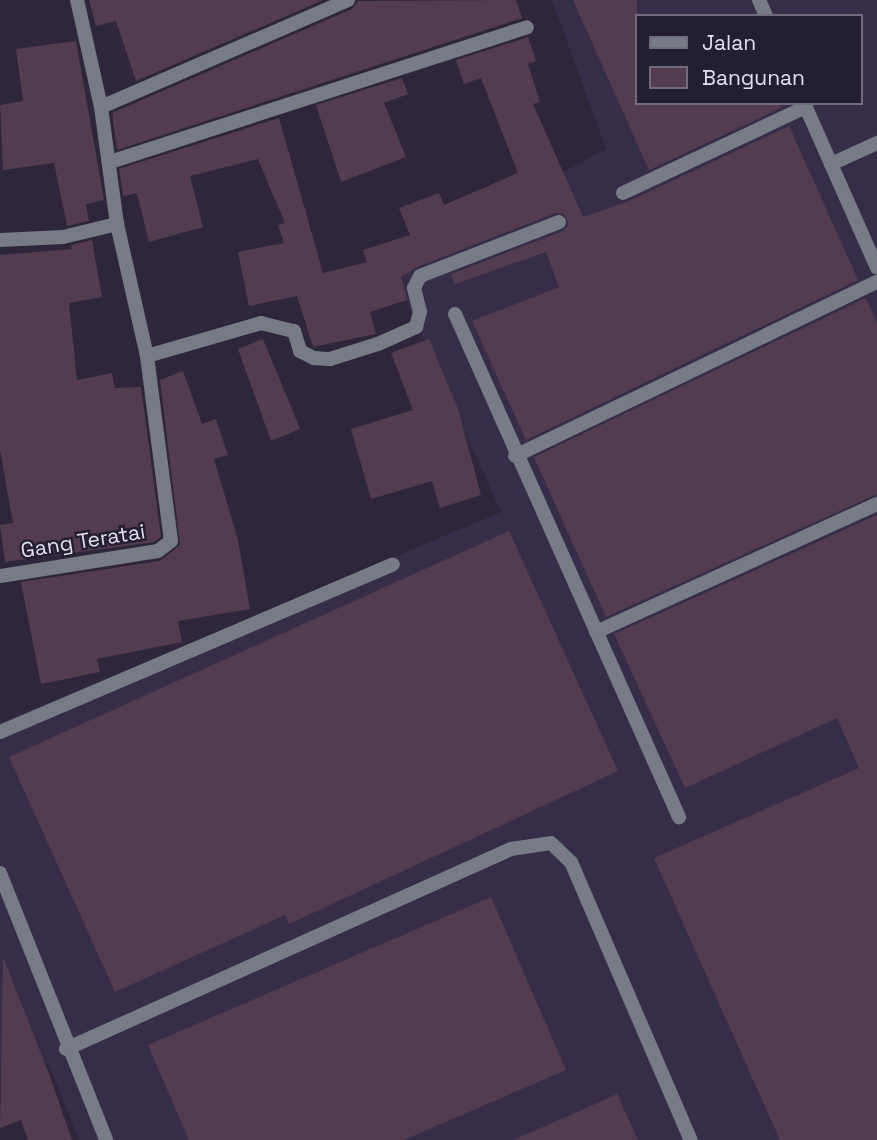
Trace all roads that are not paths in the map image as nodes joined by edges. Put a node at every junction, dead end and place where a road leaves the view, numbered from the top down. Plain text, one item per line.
1 (77, 0) edge
2 (348, 0) edge
3 (527, 27) dead end
4 (805, 105) edge
5 (101, 107) junction
6 (877, 143) edge
7 (110, 162) junction
8 (831, 163) junction
9 (623, 193) dead end
10 (559, 222) dead end
11 (117, 224) junction
12 (0, 240) edge
13 (877, 268) edge
14 (877, 282) edge
15 (455, 314) dead end
16 (147, 356) junction
17 (514, 456) junction
18 (877, 504) edge
19 (393, 564) dead end
20 (0, 575) edge
21 (596, 632) junction
22 (0, 732) edge
23 (678, 817) dead end
24 (0, 873) edge
25 (66, 1049) junction
26 (106, 1140) edge
27 (691, 1140) edge

1 - 5 street
2 - 5 street
3 - 7 street
4 - 8 street
4 - 9 street
5 - 7 street
6 - 8 street
7 - 11 street
8 - 13 street
10 - 16 street
11 - 12 street
11 - 16 street
14 - 17 street
15 - 17 street
16 - 20 street, Gang Teratai
17 - 21 street
18 - 21 street
19 - 22 street
21 - 23 street
24 - 25 street
25 - 26 street
25 - 27 street

